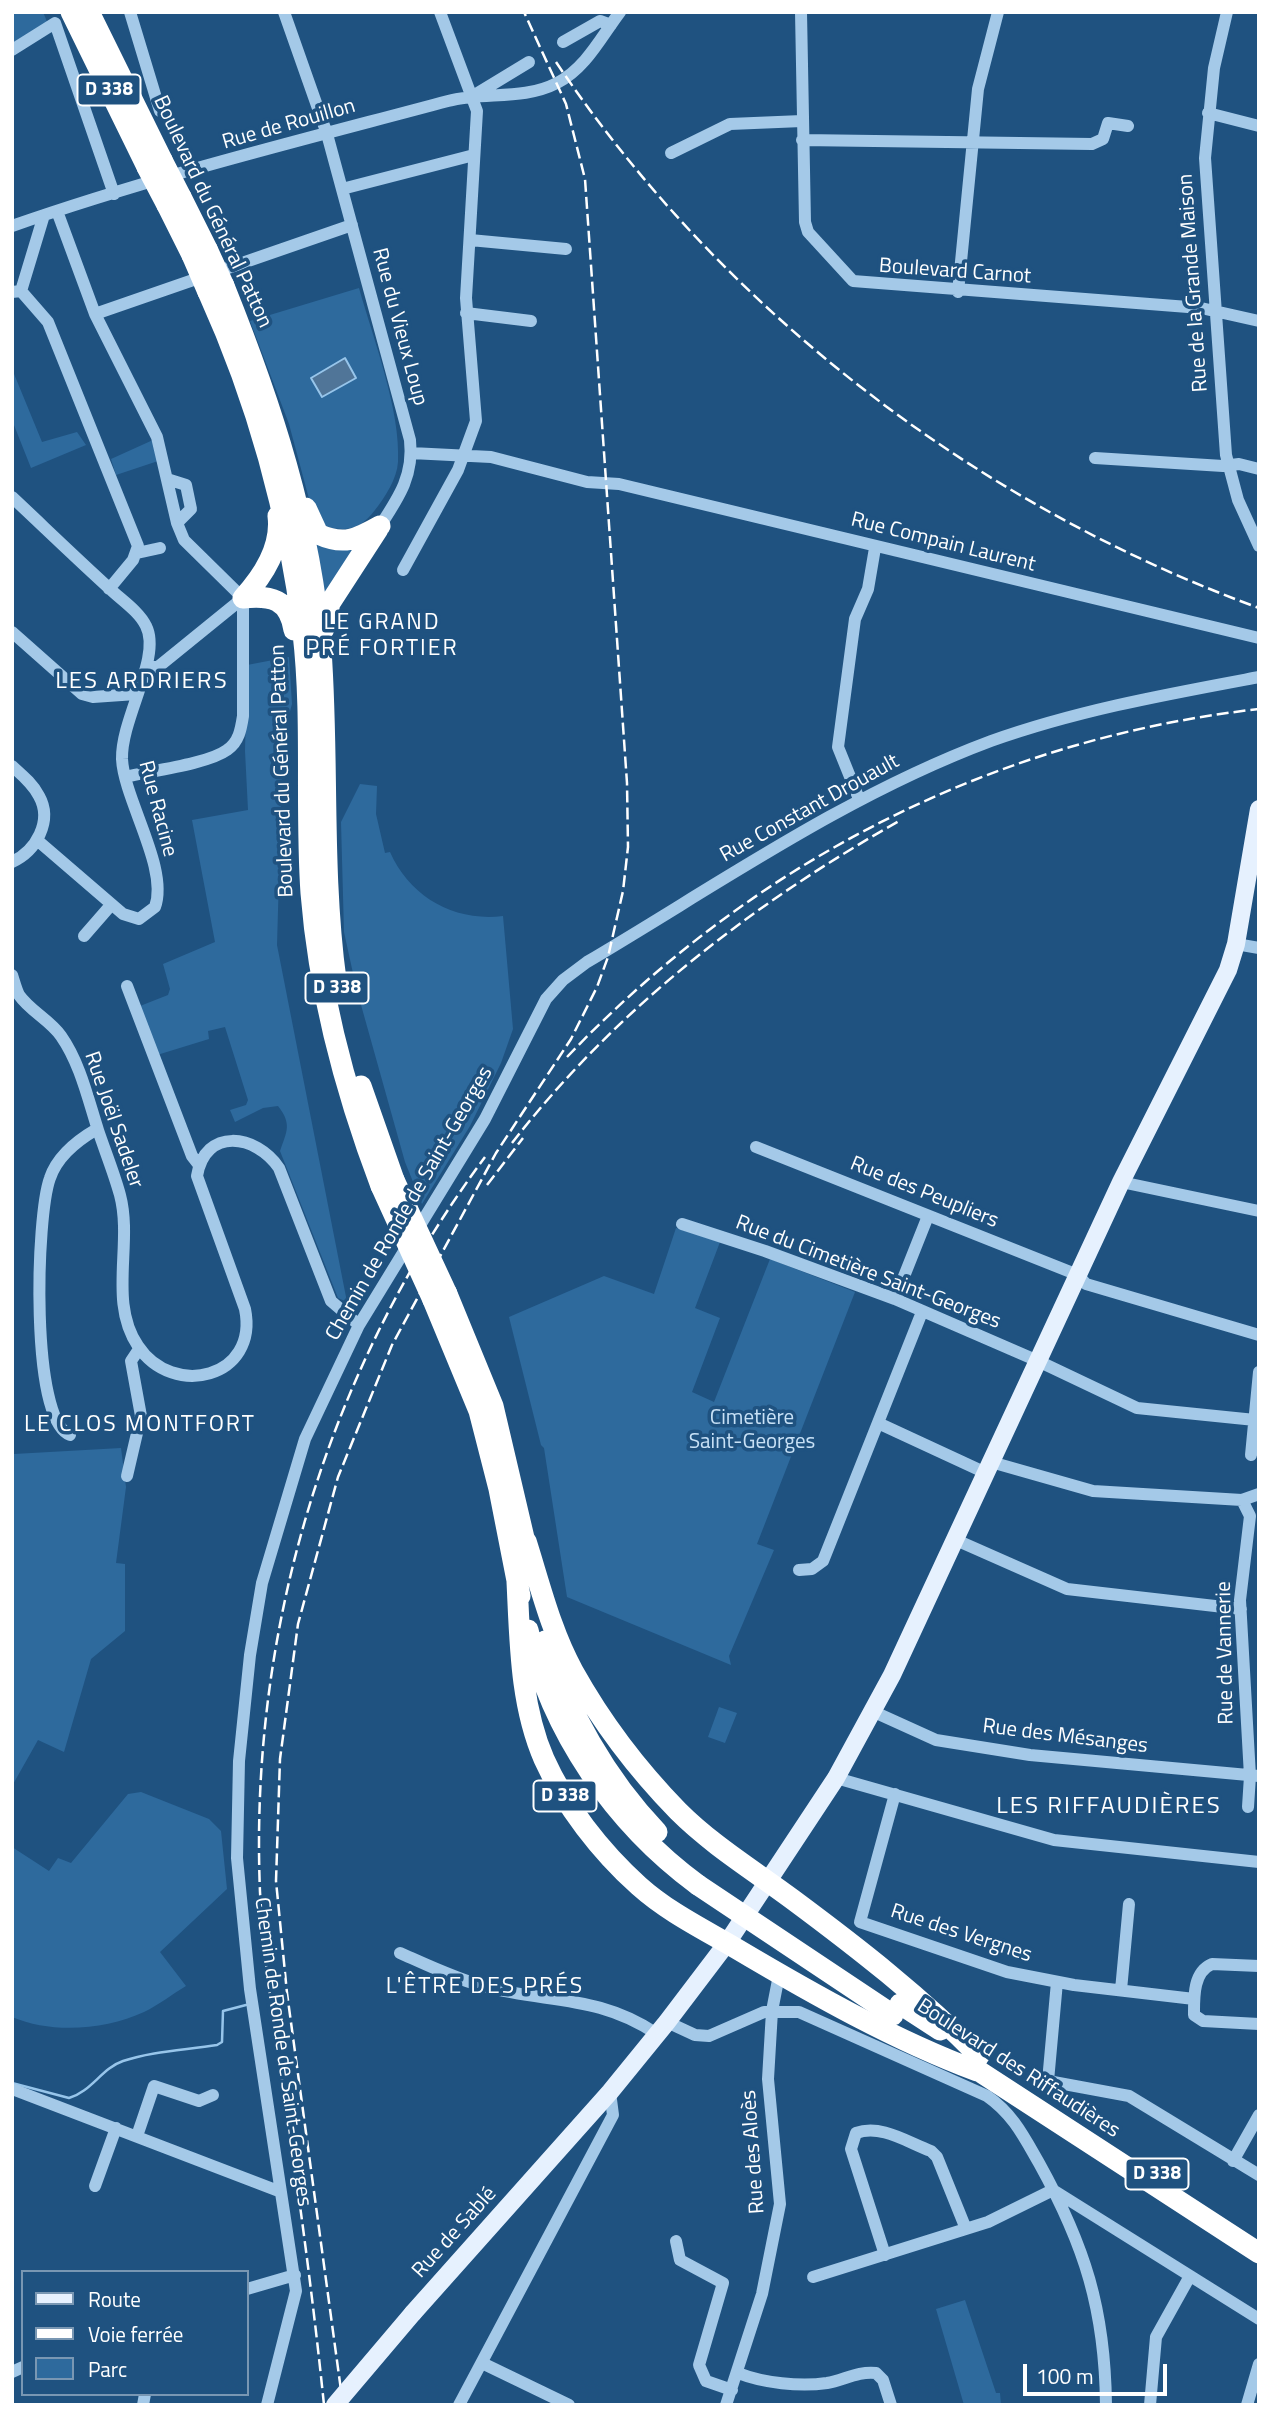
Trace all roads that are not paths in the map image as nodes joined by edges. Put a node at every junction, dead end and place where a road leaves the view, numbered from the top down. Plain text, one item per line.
1 (89, 12) edge
2 (130, 12) edge
3 (284, 12) edge
4 (440, 12) edge
5 (620, 12) edge
6 (801, 12) edge
7 (998, 12) edge
8 (1227, 12) edge
9 (59, 16) edge
10 (611, 25) junction
11 (563, 42) dead end
12 (12, 50) edge
13 (529, 62) dead end
14 (472, 96) junction
15 (160, 111) dead end
16 (1208, 113) junction
17 (802, 121) junction
18 (1128, 126) dead end
19 (1259, 126) edge
20 (327, 134) junction
21 (802, 140) junction
22 (973, 144) junction
23 (671, 153) dead end
24 (474, 155) junction
25 (155, 163) junction
26 (342, 189) junction
27 (114, 194) junction
28 (57, 211) junction
29 (44, 215) junction
30 (352, 225) junction
31 (12, 226) edge
32 (470, 240) junction
33 (566, 249) dead end
34 (17, 292) edge
35 (958, 292) junction
36 (1216, 310) junction
37 (466, 313) junction
38 (95, 314) junction
39 (531, 321) dead end
40 (1259, 321) edge
41 (411, 453) junction
42 (465, 455) junction
43 (1095, 458) dead end
44 (1229, 465) junction
45 (279, 466) junction
46 (1259, 469) edge
47 (12, 497) edge
48 (380, 526) junction
49 (1259, 546) edge
50 (160, 548) dead end
51 (876, 548) junction
52 (137, 553) junction
53 (403, 570) dead end
54 (109, 589) junction
55 (243, 598) junction
56 (12, 632) edge
57 (1259, 638) edge
58 (321, 649) junction
59 (146, 667) junction
60 (1259, 677) edge
61 (136, 694) junction
62 (309, 698) junction
63 (12, 766) edge
64 (125, 778) junction
65 (859, 799) junction
66 (1259, 809) edge
67 (1257, 828) edge
68 (37, 840) junction
69 (12, 862) edge
70 (111, 905) junction
71 (83, 936) dead end
72 (1236, 944) junction
73 (1259, 948) edge
74 (12, 975) edge
75 (563, 979) joint
76 (127, 986) dead end
77 (97, 1129) junction
78 (756, 1147) dead end
79 (199, 1165) junction
80 (1121, 1182) junction
81 (387, 1183) junction
82 (1259, 1211) edge
83 (928, 1216) junction
84 (682, 1224) dead end
85 (1077, 1275) junction
86 (440, 1297) junction
87 (895, 1299) junction
88 (922, 1312) junction
89 (359, 1325) junction
90 (1259, 1335) edge
91 (139, 1349) junction
92 (1038, 1361) junction
93 (1259, 1372) edge
94 (1255, 1420) junction
95 (877, 1423) junction
96 (70, 1436) dead end
97 (1251, 1455) dead end
98 (988, 1468) junction
99 (127, 1476) dead end
100 (1259, 1494) edge
101 (1242, 1500) junction
102 (956, 1540) junction
103 (526, 1541) junction
104 (799, 1570) dead end
105 (517, 1582) junction
106 (1241, 1609) junction
107 (872, 1711) junction
108 (1254, 1776) edge
109 (836, 1778) junction
110 (895, 1794) junction
111 (1248, 1807) dead end
112 (1259, 1862) edge
113 (703, 1880) junction
114 (768, 1881) junction
115 (1129, 1904) dead end
116 (727, 1943) junction
117 (400, 1953) dead end
118 (1259, 1966) edge
119 (779, 1975) junction
120 (1057, 1982) junction
121 (1121, 1990) junction
122 (1194, 1999) junction
123 (772, 2011) junction
124 (1259, 2024) edge
125 (662, 2028) junction
126 (978, 2063) junction
127 (12, 2090) edge
128 (610, 2092) junction
129 (213, 2095) dead end
130 (1259, 2115) edge
131 (116, 2128) junction
132 (137, 2136) junction
133 (1233, 2161) junction
134 (1259, 2175) edge
135 (95, 2186) dead end
136 (1054, 2190) junction
137 (281, 2192) junction
138 (966, 2229) junction
139 (1259, 2238) edge
140 (676, 2241) dead end
141 (1259, 2253) edge
142 (885, 2255) junction
143 (295, 2275) junction
144 (1191, 2276) junction
145 (813, 2277) dead end
146 (248, 2289) edge
147 (1259, 2319) edge
148 (482, 2362) junction
149 (1259, 2364) edge
150 (738, 2373) junction
151 (732, 2390) junction
152 (267, 2405) edge
153 (335, 2405) edge
154 (460, 2405) edge
155 (569, 2405) edge
156 (726, 2405) edge
157 (891, 2405) edge
158 (1106, 2405) edge
159 (1150, 2405) edge
160 (1247, 2405) edge

1 - 25 highway, Boulevard du Général Patton / D 338
2 - 15 street
3 - 20 street, Rue du Vieux Loup
4 - 14 street
5 - 10 street
6 - 17 street, Boulevard Carnot
7 - 22 street
8 - 16 street, Rue de la Grande Maison
9 - 12 street
9 - 25 highway, Boulevard du Général Patton / D 338
9 - 27 street
10 - 11 street
10 - 14 street
13 - 14 street, Rue de Rouillon
14 - 20 street, Rue de Rouillon
14 - 24 street
16 - 19 street
16 - 36 street, Rue de la Grande Maison
17 - 21 street, Boulevard Carnot
17 - 23 street
18 - 22 street
20 - 26 street, Rue du Vieux Loup
20 - 27 street, Rue de Rouillon
21 - 22 street
21 - 35 street, Boulevard Carnot
22 - 35 street
24 - 26 street
24 - 32 street
25 - 45 highway, Boulevard du Général Patton / D 338, bridge
26 - 30 street, Rue du Vieux Loup
27 - 28 street, Rue de Rouillon
28 - 29 street, Rue de Rouillon
28 - 38 street
29 - 31 street, Rue de Rouillon
29 - 34 street
30 - 38 street
30 - 41 street, Rue du Vieux Loup
32 - 33 street
32 - 37 street
34 - 52 street
35 - 36 street, Boulevard Carnot
36 - 40 street, Boulevard Carnot
36 - 44 street, Rue de la Grande Maison
37 - 39 street
37 - 42 street
38 - 55 street
41 - 42 street, Rue Compain Laurent
41 - 48 street, Rue du Vieux Loup
42 - 51 street, Rue Compain Laurent
42 - 53 street
43 - 44 street
44 - 46 street
44 - 49 street, Rue de la Grande Maison
45 - 48 highway, D 338
45 - 55 highway
45 - 58 highway, Boulevard du Général Patton / D 338
45 - 62 highway, Boulevard du Général Patton / D 338
47 - 54 street, Rue Racine
48 - 58 highway, D 338
50 - 52 street
51 - 57 street, Rue Compain Laurent
51 - 65 street
52 - 54 street
54 - 59 street, Rue Racine
55 - 59 street
55 - 62 highway
55 - 64 street
56 - 61 street
58 - 81 highway, Boulevard du Général Patton / D 338
59 - 61 street, Rue Racine
60 - 65 street, Rue Constant Drouault
61 - 64 street, Rue Racine
62 - 81 highway, Boulevard du Général Patton / D 338
63 - 68 street
64 - 70 street, Rue Racine
65 - 75 street, Rue Constant Drouault
66 - 67 main road, Rue de Sablé
67 - 72 main road, Rue de Sablé
68 - 69 street
68 - 70 street, Rue Racine
70 - 71 street
72 - 73 street
72 - 80 main road, Rue de Sablé
74 - 77 street, Rue Joël Sadeler
75 - 89 street, Chemin de Ronde de Saint-Georges
76 - 79 street
77 - 91 street, Rue Joël Sadeler
77 - 96 street
78 - 83 street, Rue des Peupliers
79 - 89 street
79 - 91 street
80 - 82 street
80 - 85 main road, Rue de Sablé
81 - 86 highway, D 338, bridge
83 - 85 street, Rue des Peupliers
83 - 87 street
84 - 87 street, Rue du Cimetière Saint-Georges
85 - 90 street, Rue des Peupliers
85 - 92 main road, Rue de Sablé
86 - 103 highway, D 338
86 - 105 highway, D 338
87 - 88 street, Rue du Cimetière Saint-Georges
88 - 92 street, Rue du Cimetière Saint-Georges
88 - 95 street
89 - 137 street, Chemin de Ronde de Saint-Georges
91 - 99 street
92 - 94 street, Rue du Cimetière Saint-Georges
92 - 98 main road, Rue de Sablé
93 - 94 street
94 - 97 street
95 - 98 street
95 - 104 street
98 - 101 street
98 - 102 main road, Rue de Sablé
100 - 101 street
101 - 106 street, Rue de Vannerie
102 - 106 street
102 - 107 main road, Rue de Sablé
103 - 113 highway, D 338
103 - 114 highway, D 338
105 - 113 highway, D 338
105 - 116 highway, D 338
106 - 108 street, Rue de Vannerie
107 - 108 street, Rue des Mésanges
107 - 109 main road, Rue de Sablé
108 - 111 street, Rue de Vannerie
109 - 110 street
109 - 114 main road, Rue de Sablé
110 - 112 street
110 - 120 street, Rue des Vergnes
113 - 126 highway, Boulevard des Riffaudières / D 338
114 - 116 main road, Rue de Sablé
114 - 126 highway
115 - 121 street
116 - 119 highway
116 - 125 main road, Rue de Sablé
117 - 125 street
118 - 122 street
119 - 123 street, Rue des Aloès
119 - 126 highway, D 338
120 - 121 street, Rue des Vergnes
120 - 133 street
121 - 122 street, Rue des Vergnes
122 - 124 street
123 - 125 street
123 - 136 street
123 - 150 street, Rue des Aloès
125 - 128 main road, Rue de Sablé
126 - 139 highway, Boulevard des Riffaudières / D 338
126 - 141 highway, Boulevard des Riffaudières / D 338
127 - 131 street
128 - 148 street
128 - 153 main road, Rue de Sablé, bridge
129 - 132 street
130 - 133 street
131 - 132 street
131 - 135 street
132 - 137 street
133 - 134 street
136 - 138 street
136 - 144 street
136 - 158 street
137 - 143 street, Chemin de Ronde de Saint-Georges
138 - 142 street
138 - 142 street
140 - 151 street
142 - 145 street
143 - 146 street
143 - 152 street, Chemin de Ronde de Saint-Georges
144 - 147 street
144 - 159 street
148 - 154 street
148 - 155 street
149 - 160 street
150 - 151 street, Rue des Aloès
150 - 157 street
151 - 156 street, Rue des Aloès

